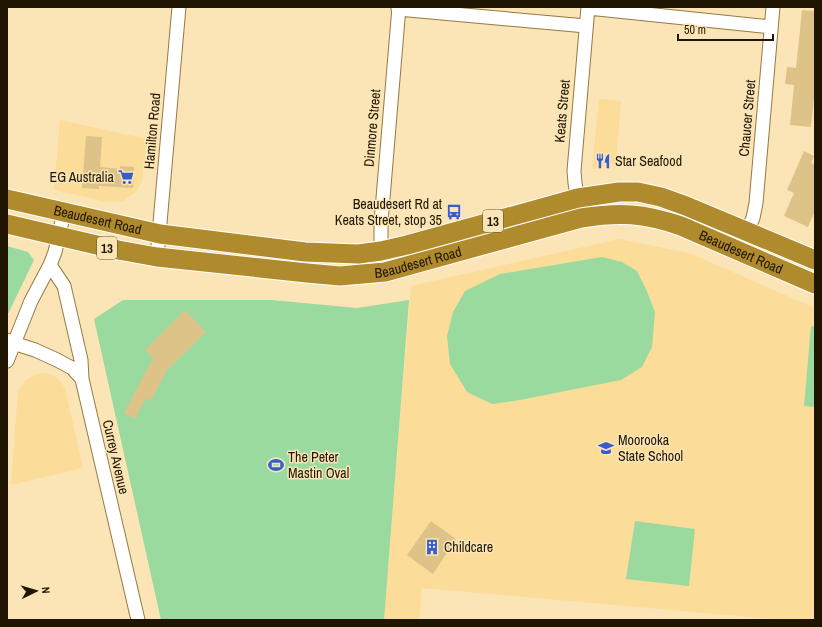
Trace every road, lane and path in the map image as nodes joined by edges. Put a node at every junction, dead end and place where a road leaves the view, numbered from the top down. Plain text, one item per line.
1 (179, 7) edge
2 (588, 7) edge
3 (773, 7) edge
4 (398, 8) edge
5 (586, 26) junction
6 (772, 27) junction
7 (578, 198) junction
8 (7, 199) edge
9 (64, 212) junction
10 (581, 218) junction
11 (7, 224) edge
12 (747, 231) junction
13 (160, 234) junction
14 (58, 236) junction
15 (380, 251) junction
16 (157, 257) junction
17 (815, 260) edge
18 (50, 265) junction
19 (815, 284) edge
20 (10, 342) edge
21 (7, 361) edge
22 (82, 379) junction
23 (138, 620) edge

1 - 13 street, Hamilton Road
2 - 5 street, Keats Street
2 - 6 street
3 - 6 street, Chaucer Street
4 - 5 street
4 - 15 street, Dinmore Street
5 - 7 street, Keats Street
6 - 12 street, Chaucer Street
7 - 10 street, Keats Street
7 - 12 highway, Beaudesert Road / 13
7 - 15 highway, Beaudesert Road / 13
8 - 9 highway, Beaudesert Road / 13
9 - 13 highway, Beaudesert Road / 13
9 - 14 street
10 - 16 highway, Beaudesert Road / 13
10 - 19 highway, Beaudesert Road / 13
11 - 14 highway, Beaudesert Road / 13
12 - 17 highway, Beaudesert Road / 13
13 - 15 highway, Beaudesert Road / 13
13 - 16 street, Hamilton Road
14 - 16 highway, Beaudesert Road / 13
14 - 18 street
18 - 20 street
18 - 22 street, Currey Avenue
20 - 21 street
20 - 22 street
22 - 23 street, Currey Avenue

